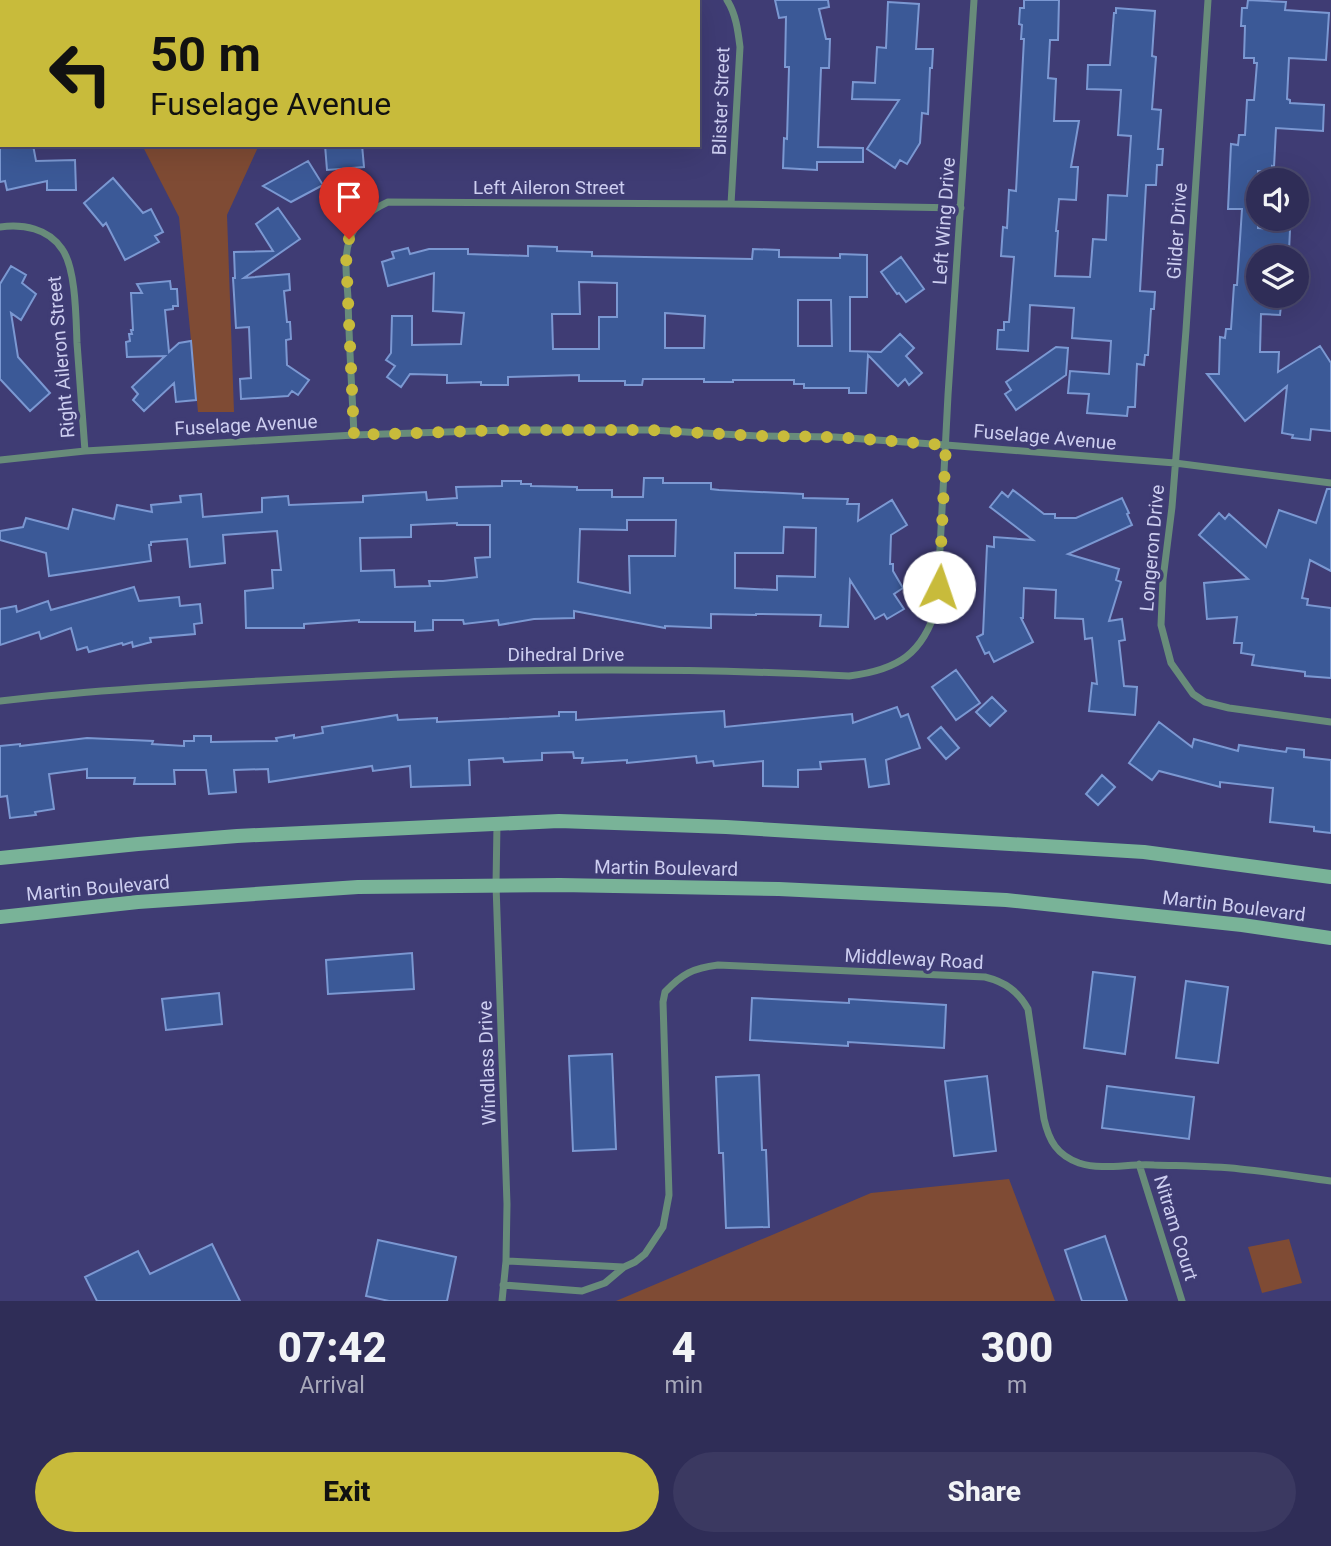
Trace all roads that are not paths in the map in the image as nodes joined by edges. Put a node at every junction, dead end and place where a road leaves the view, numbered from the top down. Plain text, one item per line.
1 (727, 0) edge
2 (974, 0) edge
3 (1208, 0) edge
4 (731, 204) junction
5 (961, 208) junction
6 (0, 227) edge
7 (354, 435) junction
8 (946, 445) junction
9 (85, 451) junction
10 (0, 460) edge
11 (1175, 463) junction
12 (1331, 483) edge
13 (0, 701) edge
14 (1331, 722) edge
15 (497, 824) junction
16 (0, 858) edge
17 (1331, 877) edge
18 (496, 886) junction
19 (0, 917) edge
20 (1331, 937) edge
21 (1139, 1164) junction
22 (1331, 1181) edge
23 (506, 1261) junction
24 (624, 1267) junction
25 (503, 1285) junction
26 (502, 1301) edge
27 (1182, 1301) edge

1 - 4 street, Blister Street
2 - 5 street, Left Wing Drive
3 - 11 street, Glider Drive
4 - 5 street, Left Aileron Street
4 - 7 street, Left Aileron Street
5 - 8 street, Left Wing Drive
6 - 9 street, Right Aileron Street
7 - 8 street, Fuselage Avenue
7 - 9 street, Fuselage Avenue
8 - 11 street, Fuselage Avenue
8 - 13 street, Dihedral Drive
9 - 10 street, Fuselage Avenue
11 - 12 street, Fuselage Avenue
11 - 14 street, Longeron Drive
15 - 16 main road, Martin Boulevard
15 - 17 main road, Martin Boulevard
15 - 18 street, Windlass Drive
18 - 19 main road, Martin Boulevard
18 - 20 main road, Martin Boulevard
18 - 23 street, Windlass Drive
21 - 22 street, Middleway Road
21 - 24 street, Middleway Road
21 - 27 street, Nitram Court
23 - 24 street
23 - 25 street, Windlass Drive
24 - 25 street, Middleway Road
25 - 26 street, Windlass Drive

